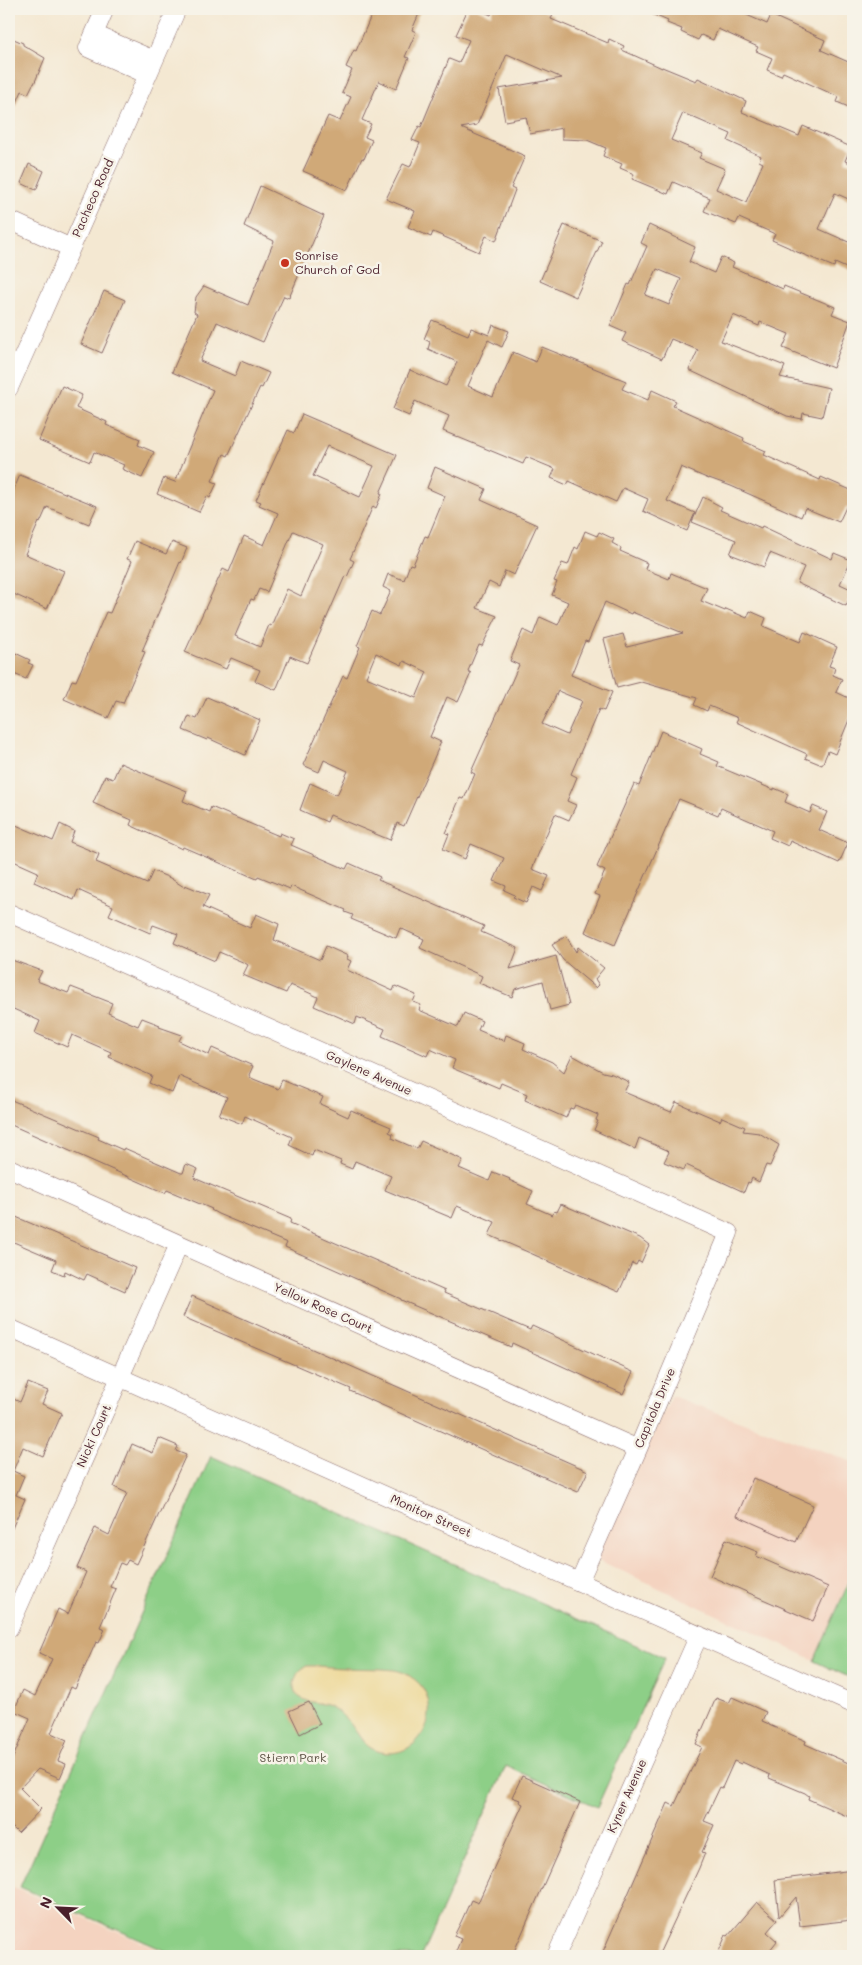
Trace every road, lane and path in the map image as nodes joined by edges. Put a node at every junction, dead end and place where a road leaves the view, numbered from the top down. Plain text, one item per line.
1 (105, 9) edge
2 (177, 9) edge
3 (151, 67) junction
4 (9, 220) edge
5 (71, 248) junction
6 (9, 388) edge
7 (9, 912) edge
8 (9, 1168) edge
9 (728, 1233) joint
10 (179, 1244) junction
11 (9, 1328) edge
12 (120, 1377) junction
13 (638, 1449) junction
14 (578, 1582) junction
15 (9, 1628) edge
16 (698, 1635) junction
17 (853, 1704) edge
18 (556, 1956) edge

1 - 3 street
2 - 3 street, Pacheco Road
3 - 5 street, Pacheco Road
4 - 5 street
5 - 6 street, Pacheco Road
7 - 9 street, Gaylene Avenue
8 - 10 street, Yellow Rose Court
9 - 13 street, Capitola Drive
10 - 12 street, Nicki Court
10 - 13 street, Yellow Rose Court
11 - 12 street, Monitor Street
12 - 14 street, Monitor Street
12 - 15 street, Nicki Court
13 - 14 street, Capitola Drive
14 - 16 street, Monitor Street
16 - 17 street, Monitor Street
16 - 18 street, Kyner Avenue

